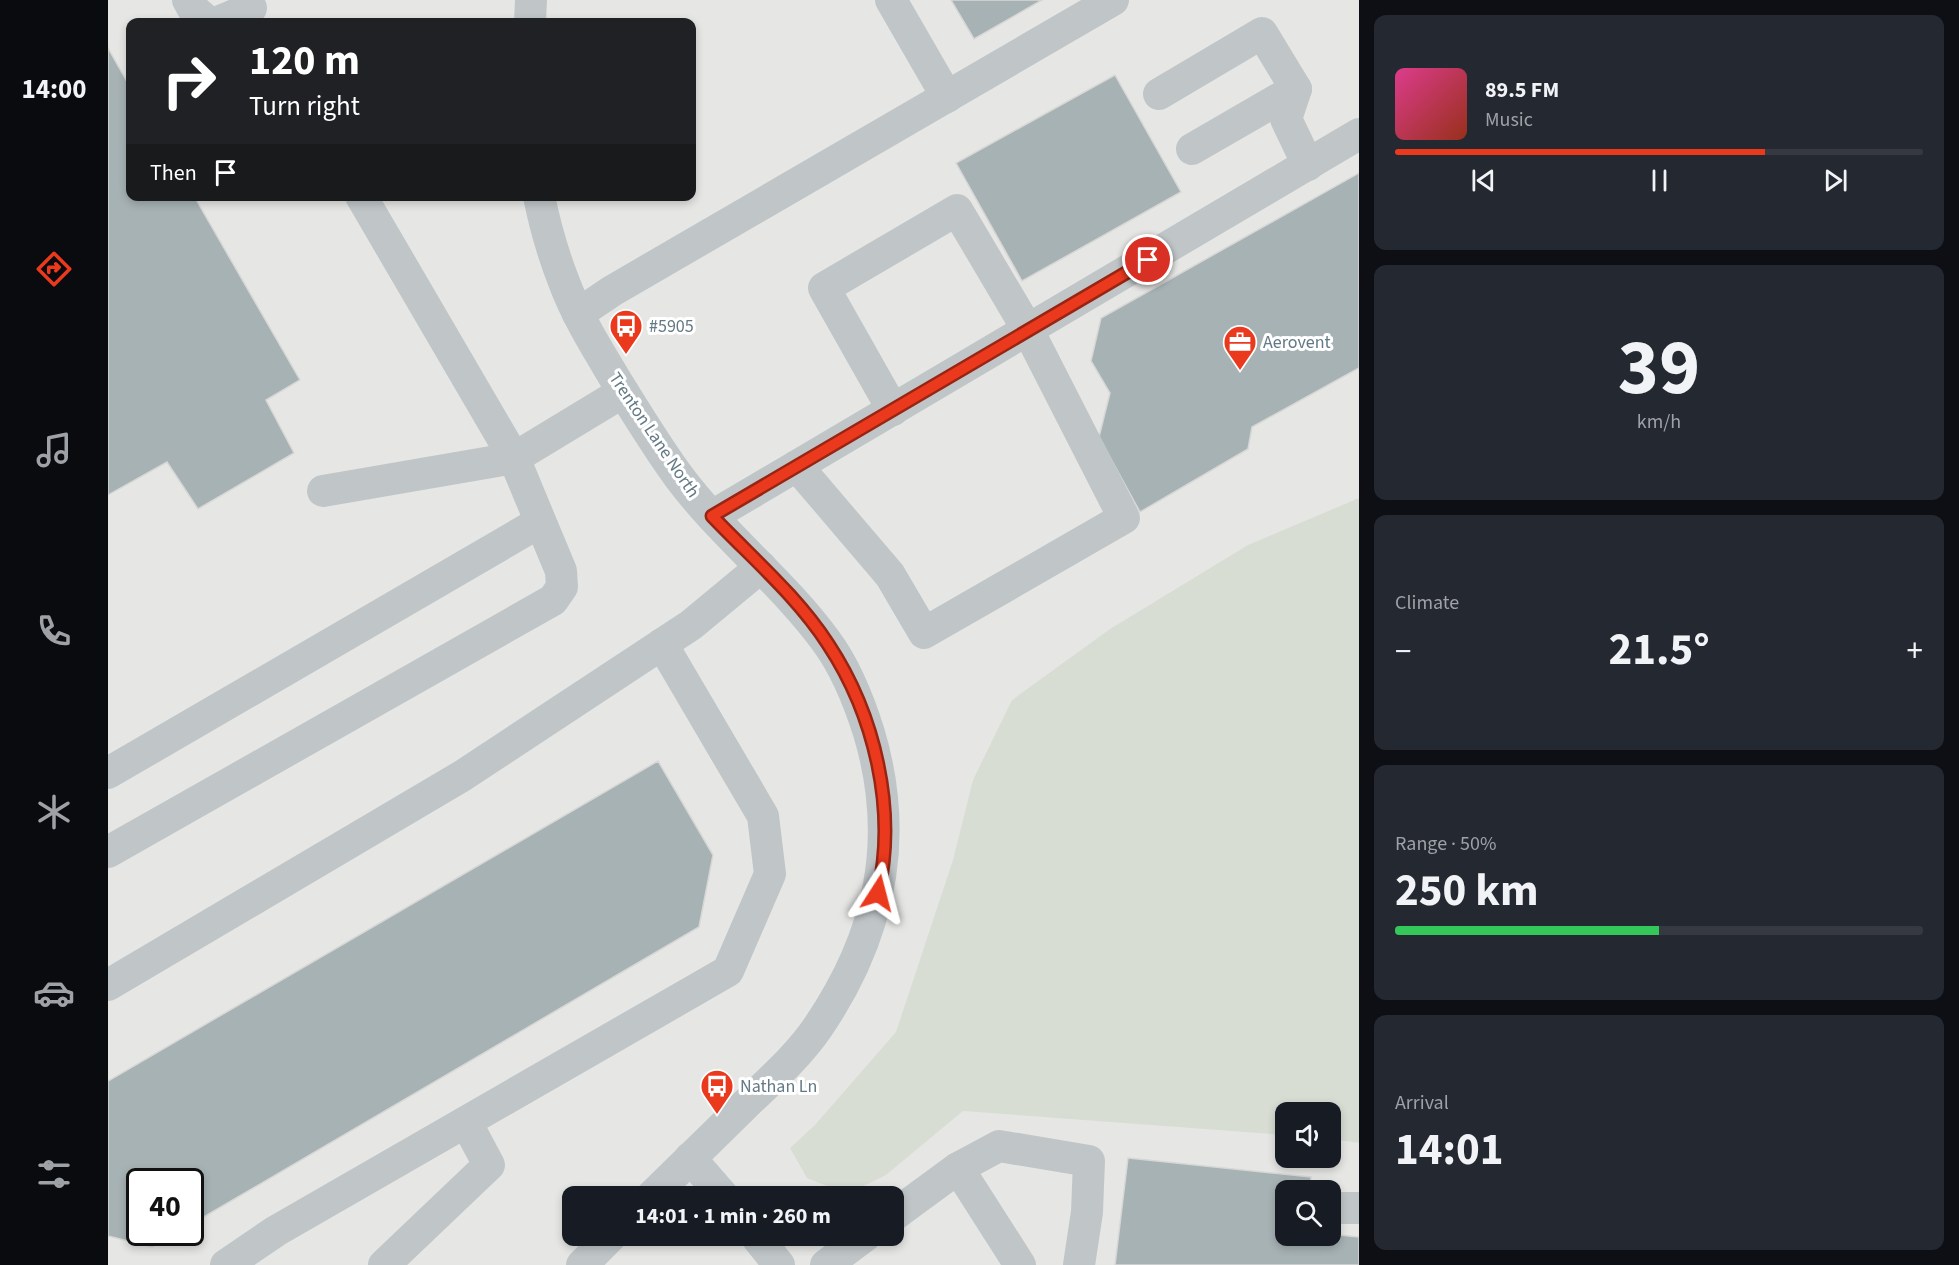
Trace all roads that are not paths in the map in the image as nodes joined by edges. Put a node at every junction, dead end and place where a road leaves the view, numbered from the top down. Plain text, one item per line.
1 (188, 0) edge
2 (531, 0) edge
3 (891, 0) edge
4 (1113, 0) edge
5 (258, 10) edge
6 (203, 18) edge
7 (231, 18) edge
8 (530, 18) edge
9 (1296, 89) junction
10 (1159, 94) dead end
11 (947, 97) junction
12 (1359, 134) edge
13 (1192, 149) dead end
14 (1308, 165) junction
15 (364, 201) edge
16 (540, 201) edge
17 (578, 314) junction
18 (1028, 330) junction
19 (623, 392) junction
20 (893, 410) junction
21 (514, 458) junction
22 (797, 466) junction
23 (323, 491) dead end
24 (712, 516) junction
25 (540, 522) junction
26 (761, 567) junction
27 (662, 644) junction
28 (108, 773) edge
29 (108, 852) edge
30 (108, 985) edge
31 (466, 1122) junction
32 (690, 1158) junction
33 (958, 1168) junction
34 (662, 1186) edge
35 (714, 1186) edge
36 (904, 1208) edge
37 (764, 1246) edge
38 (852, 1246) edge
39 (226, 1265) edge
40 (384, 1265) edge
41 (779, 1265) edge
42 (826, 1265) edge
43 (1020, 1265) edge
44 (1079, 1265) edge

1 - 6 street
2 - 8 street
3 - 11 street
4 - 11 street
5 - 7 street
9 - 10 street
9 - 13 street
9 - 14 street
11 - 17 street
12 - 14 street
14 - 18 street
15 - 21 street
16 - 17 street, Trenton Lane North
17 - 19 street, Trenton Lane North
18 - 20 street
18 - 20 street
18 - 22 street
19 - 21 street
19 - 24 street, Trenton Lane North
20 - 22 street
21 - 23 street
21 - 25 street
22 - 24 street
24 - 26 street, Trenton Lane North
25 - 28 street
25 - 29 street
26 - 27 street
26 - 32 street, Trenton Lane North
27 - 30 street
27 - 31 street
31 - 39 street
31 - 40 street
32 - 34 street, Trenton Lane North
32 - 35 street
33 - 36 street
33 - 43 street
33 - 44 street
37 - 41 street
38 - 42 street

